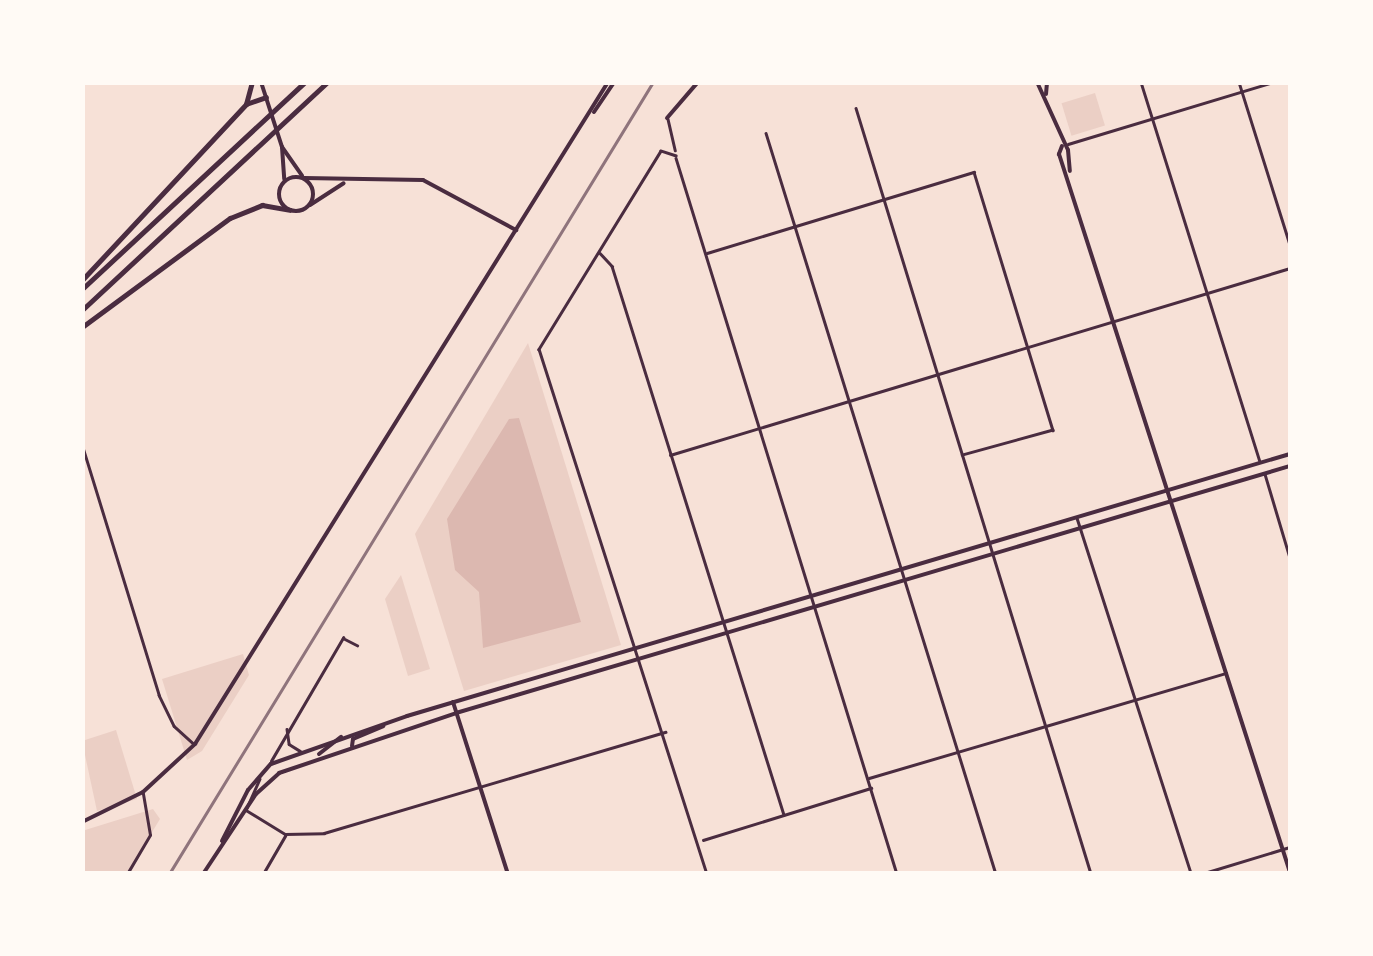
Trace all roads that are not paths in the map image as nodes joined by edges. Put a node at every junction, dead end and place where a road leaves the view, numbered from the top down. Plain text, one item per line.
1 (252, 82) edge
2 (261, 82) edge
3 (305, 82) edge
4 (327, 82) edge
5 (611, 82) edge
6 (698, 82) edge
7 (1037, 82) edge
8 (1047, 82) edge
9 (1141, 82) edge
10 (1240, 82) edge
11 (1272, 82) edge
12 (1242, 92) junction
13 (1046, 94) junction
14 (266, 97) junction
15 (246, 104) junction
16 (856, 108) dead end
17 (667, 118) joint
18 (1153, 118) junction
19 (766, 133) dead end
20 (1062, 146) junction
21 (282, 148) junction
22 (676, 156) junction
23 (304, 178) junction
24 (283, 182) junction
25 (344, 182) junction
26 (884, 199) junction
27 (310, 205) junction
28 (290, 210) junction
29 (795, 226) junction
30 (516, 230) junction
31 (1290, 245) edge
32 (600, 253) junction
33 (706, 253) junction
34 (1290, 268) edge
35 (82, 280) edge
36 (82, 289) edge
37 (1209, 294) junction
38 (82, 310) edge
39 (1116, 321) junction
40 (82, 328) edge
41 (1028, 347) junction
42 (938, 374) junction
43 (848, 401) junction
44 (759, 428) junction
45 (82, 444) edge
46 (1290, 454) edge
47 (670, 455) junction
48 (962, 455) junction
49 (1260, 463) junction
50 (1290, 466) edge
51 (1264, 474) junction
52 (1168, 491) junction
53 (1171, 502) junction
54 (1076, 517) junction
55 (1080, 528) junction
56 (988, 543) junction
57 (991, 554) junction
58 (1290, 558) edge
59 (900, 569) junction
60 (904, 580) junction
61 (811, 596) junction
62 (814, 606) junction
63 (723, 622) junction
64 (726, 632) junction
65 (356, 646) dead end
66 (634, 648) junction
67 (641, 658) junction
68 (1227, 672) junction
69 (1134, 701) junction
70 (452, 702) junction
71 (456, 713) junction
72 (391, 721) junction
73 (288, 727) junction
74 (1046, 727) junction
75 (666, 731) junction
76 (341, 737) junction
77 (195, 744) junction
78 (352, 746) junction
79 (300, 751) junction
80 (958, 753) junction
81 (315, 757) junction
82 (270, 764) junction
83 (264, 771) junction
84 (868, 779) junction
85 (480, 786) junction
86 (871, 788) junction
87 (142, 792) junction
88 (246, 810) junction
89 (784, 815) junction
90 (82, 822) edge
91 (285, 834) junction
92 (702, 840) junction
93 (222, 841) junction
94 (1290, 847) edge
95 (1283, 850) junction
96 (707, 872) edge
97 (1290, 872) edge
98 (127, 874) edge
99 (203, 874) edge
100 (264, 874) edge
101 (508, 874) edge
102 (699, 874) edge
103 (897, 874) edge
104 (996, 874) edge
105 (1091, 874) edge
106 (1192, 874) edge
107 (1201, 874) edge

1 - 15 highway
2 - 14 main road
3 - 36 highway
4 - 38 highway
5 - 30 main road
6 - 17 main road
7 - 13 main road
8 - 13 main road
9 - 18 street
10 - 12 street
11 - 12 street
12 - 18 street
12 - 31 street
13 - 20 main road
14 - 15 highway
14 - 21 main road
15 - 35 highway
16 - 26 street
17 - 22 street
18 - 20 street
18 - 37 street
19 - 29 street
20 - 39 main road
21 - 23 main road
21 - 24 main road
22 - 32 street
22 - 33 street
23 - 24 main road
23 - 25 main road
23 - 27 main road
24 - 28 main road
25 - 27 main road
25 - 30 main road
26 - 29 street
26 - 41 street
26 - 42 street
27 - 28 main road
28 - 40 highway
29 - 33 street
29 - 43 street
30 - 77 main road
32 - 47 street
32 - 66 street
33 - 44 street
34 - 37 street
37 - 39 street
37 - 49 street
39 - 41 street
39 - 52 main road
41 - 42 street
41 - 48 street
42 - 43 street
42 - 48 street
43 - 44 street
43 - 59 street
44 - 47 street
44 - 61 street
45 - 77 street
46 - 49 main road
47 - 63 street
48 - 56 street
49 - 52 main road
50 - 51 main road
51 - 53 main road
51 - 58 street
52 - 53 main road
52 - 54 main road
53 - 55 main road
53 - 68 main road
54 - 55 street
54 - 56 main road
55 - 57 main road
55 - 69 street
56 - 57 street
56 - 59 main road
57 - 60 main road
57 - 74 street
59 - 60 street
59 - 61 main road
60 - 62 main road
60 - 80 street
61 - 62 street
61 - 63 main road
62 - 64 main road
62 - 84 street
63 - 64 street
63 - 66 main road
64 - 67 main road
64 - 89 street
65 - 73 street
66 - 67 street
66 - 70 main road
67 - 71 main road
67 - 75 street
68 - 69 street
68 - 95 main road
69 - 74 street
69 - 106 street
70 - 71 main road
70 - 72 main road
71 - 78 main road
71 - 85 main road
72 - 76 main road
72 - 78 main road
73 - 79 street
73 - 82 street
74 - 80 street
74 - 105 street
75 - 85 street
75 - 92 street
76 - 79 main road
76 - 81 main road
77 - 87 main road
78 - 81 main road
79 - 82 main road
80 - 84 street
80 - 104 street
81 - 88 main road
82 - 83 main road
83 - 88 street
83 - 93 main road
84 - 86 street
85 - 91 street
85 - 101 main road
86 - 89 street
86 - 103 street
87 - 90 main road
87 - 98 street
88 - 91 street
88 - 93 main road
89 - 92 street
91 - 100 street
92 - 96 street
93 - 99 main road
94 - 95 street
95 - 97 main road
95 - 107 street
96 - 102 street

